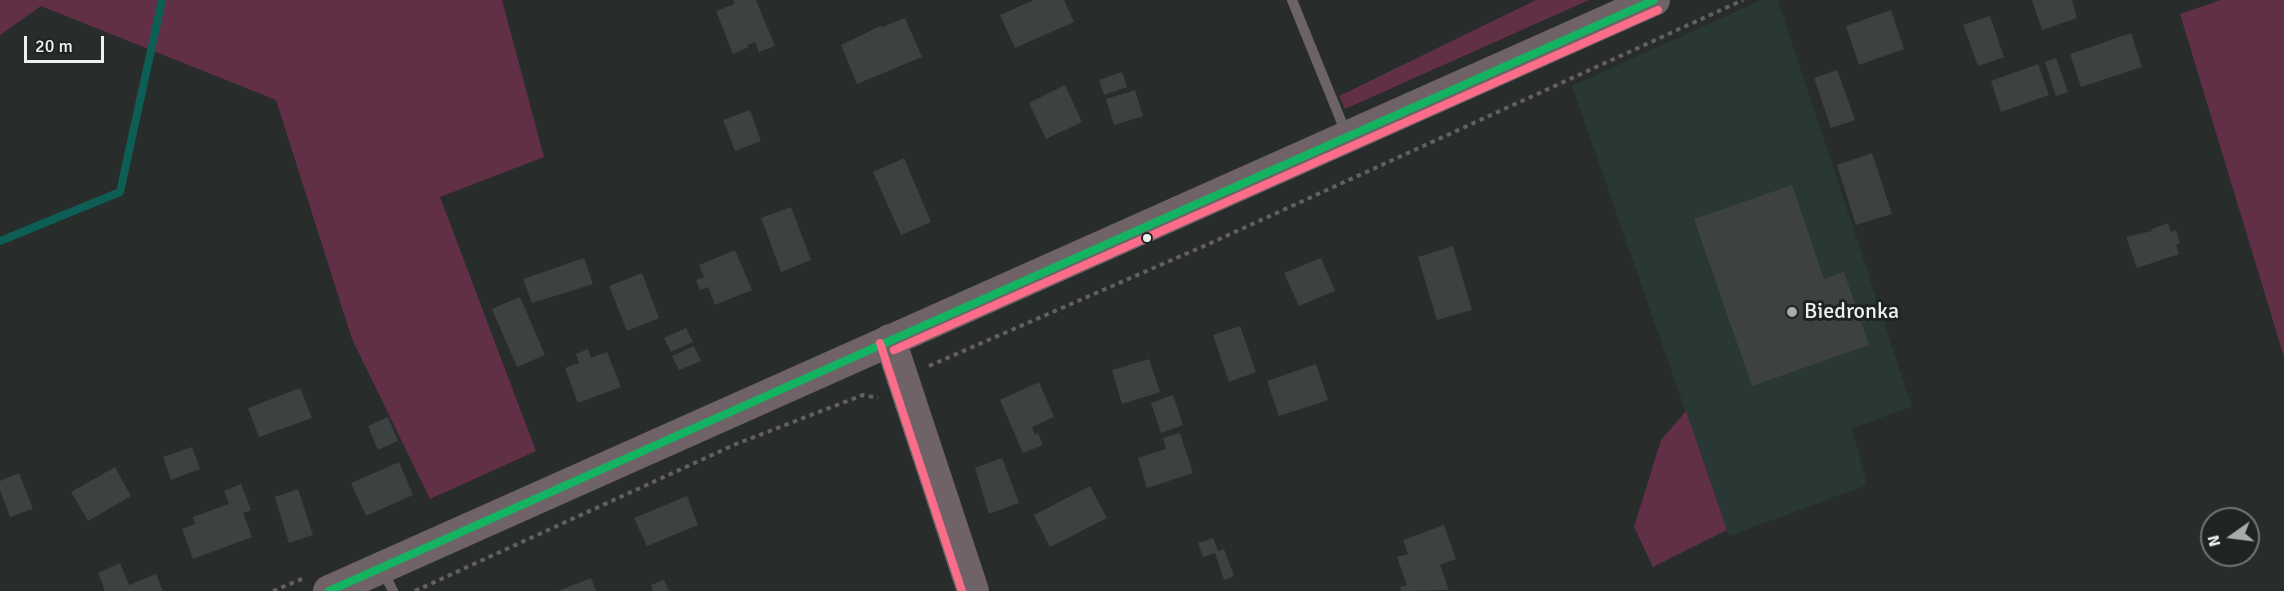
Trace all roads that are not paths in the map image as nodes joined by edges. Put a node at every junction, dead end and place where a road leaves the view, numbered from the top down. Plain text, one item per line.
1 (1292, 0) edge
2 (1654, 0) edge
3 (1347, 136) junction
4 (890, 340) junction
5 (387, 580) edge
6 (329, 591) edge
7 (973, 591) edge

1 - 3 lane
2 - 3 main road
3 - 4 main road
4 - 5 main road
4 - 7 main road
5 - 6 main road

